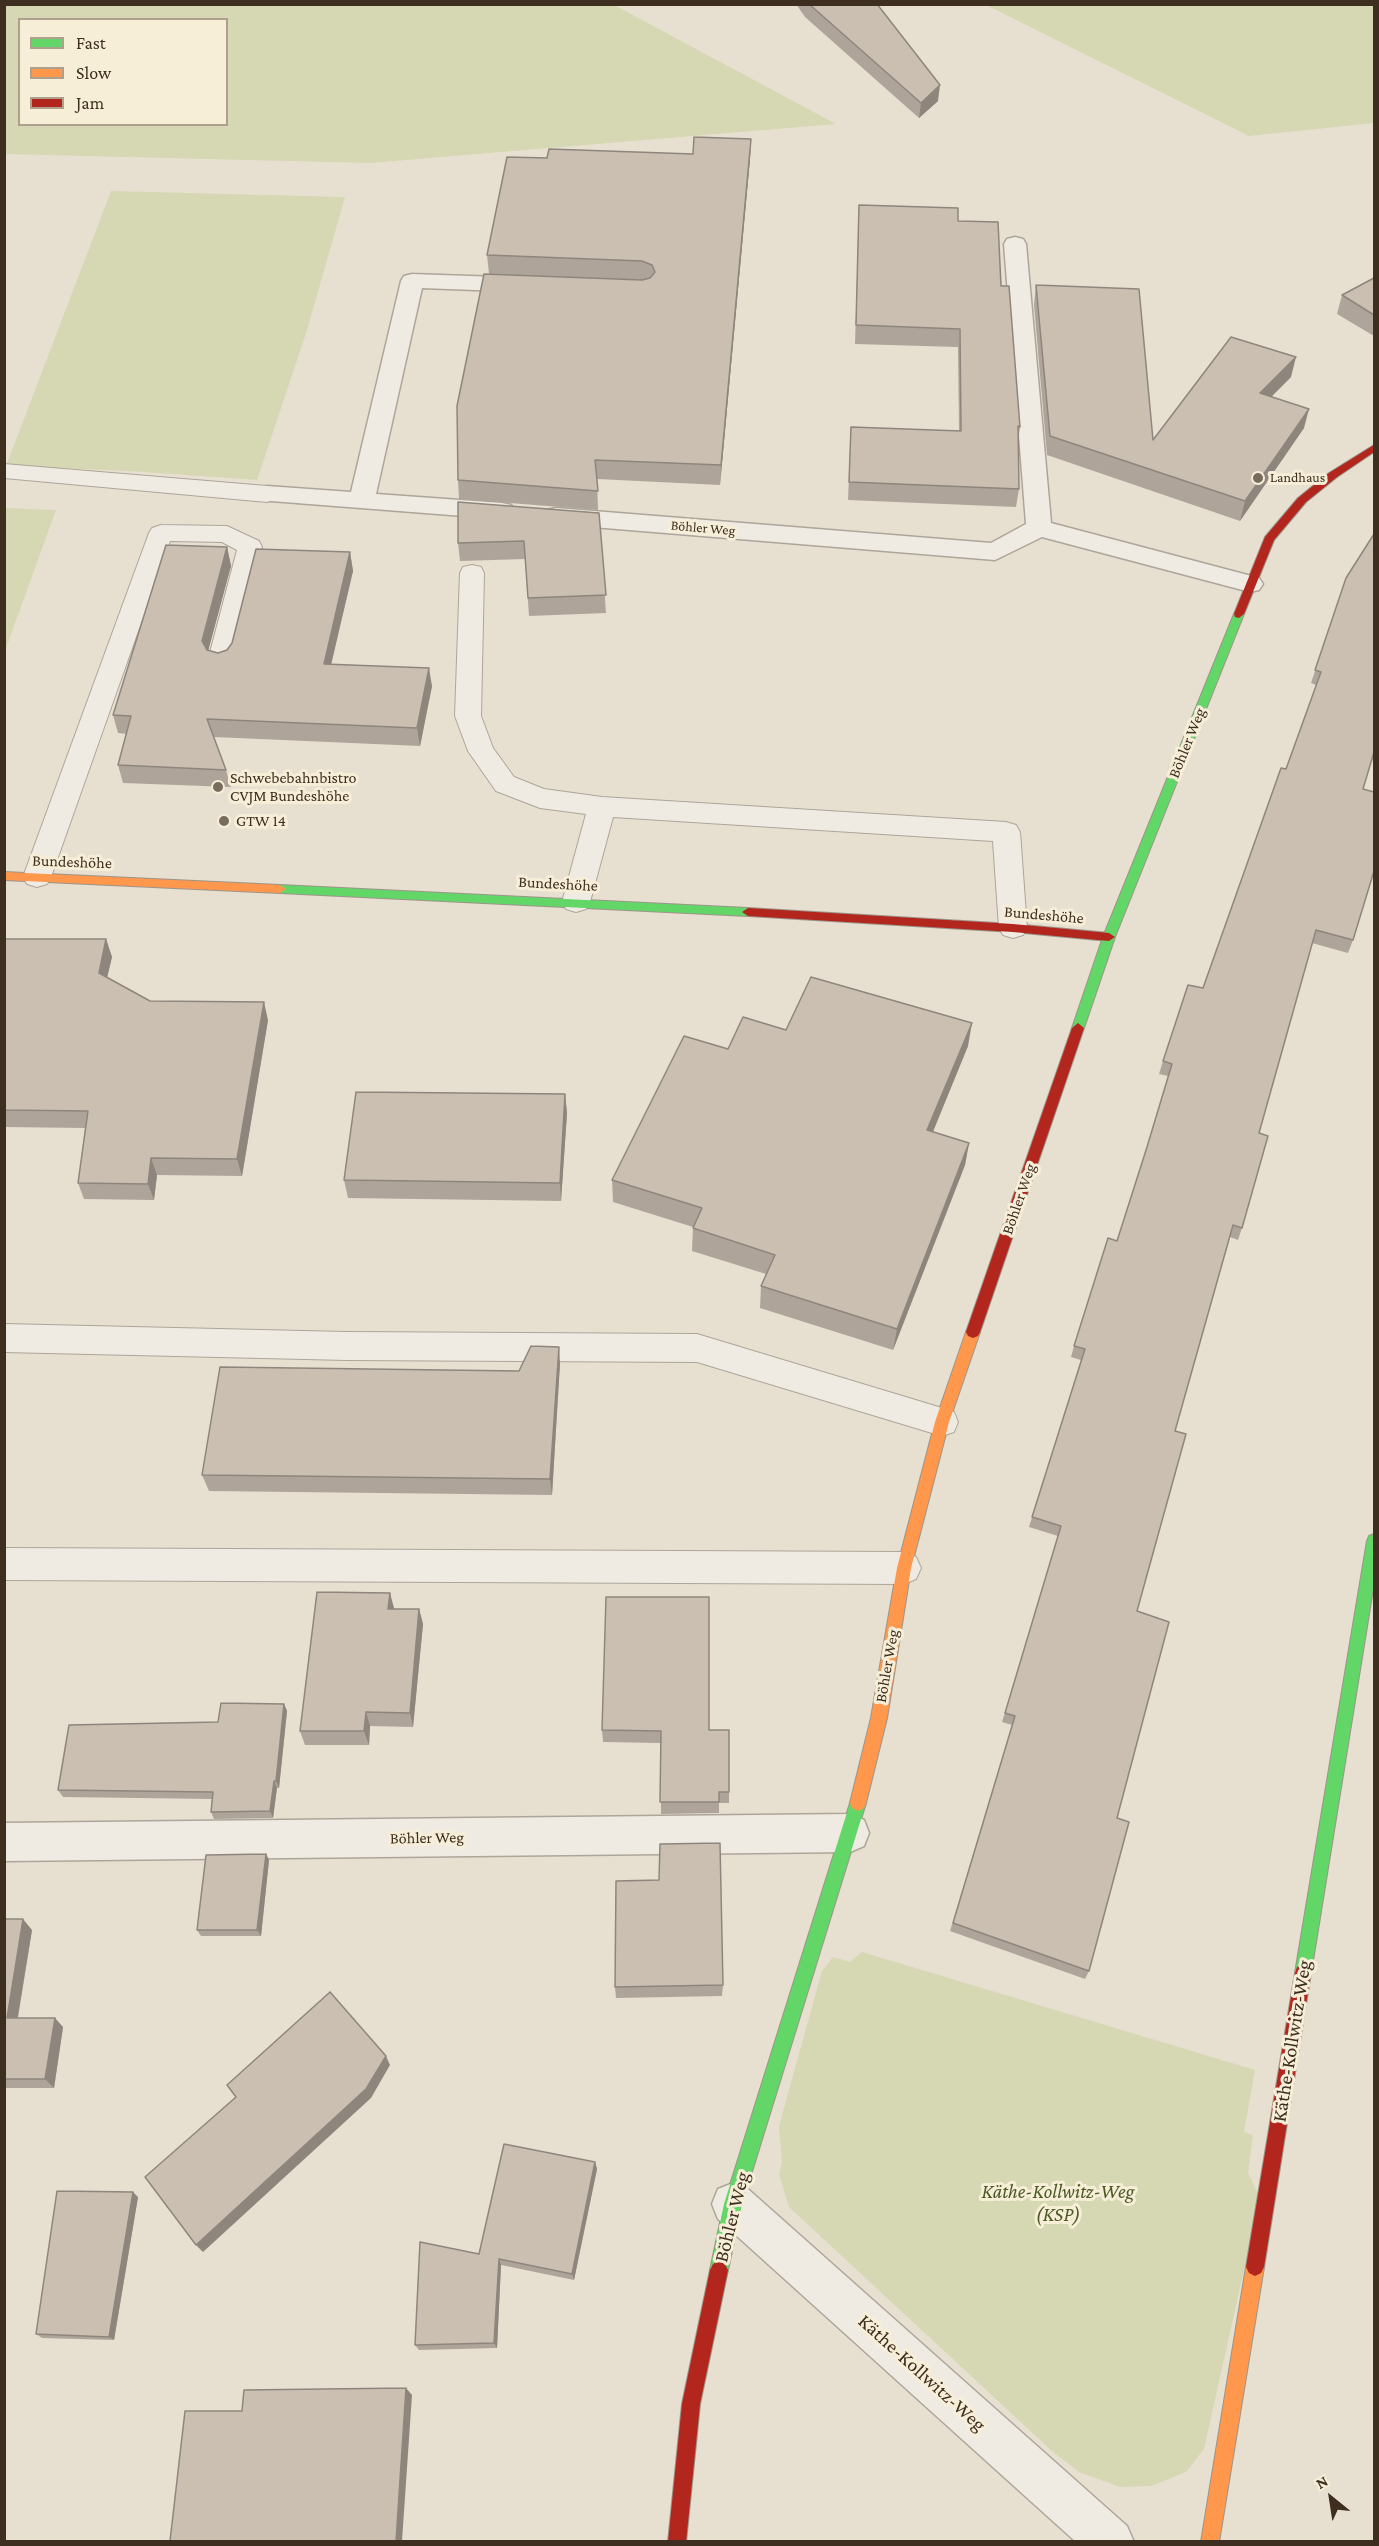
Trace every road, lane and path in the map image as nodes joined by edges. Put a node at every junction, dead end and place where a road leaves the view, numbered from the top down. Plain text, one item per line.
1 (1015, 244) dead end
2 (550, 286) edge
3 (1374, 448) edge
4 (4, 471) edge
5 (267, 494) joint
6 (362, 500) junction
7 (1039, 528) junction
8 (472, 573) dead end
9 (1250, 584) junction
10 (220, 660) edge
11 (602, 807) junction
12 (4, 876) edge
13 (38, 877) junction
14 (576, 902) junction
15 (1013, 928) junction
16 (1109, 937) junction
17 (4, 1338) edge
18 (942, 1422) junction
19 (1374, 1541) edge
20 (4, 1564) edge
21 (904, 1568) junction
22 (850, 1833) junction
23 (4, 1842) edge
24 (733, 2204) junction
25 (677, 2541) edge
26 (1111, 2541) edge
27 (1210, 2541) edge

1 - 7 street
2 - 6 street
3 - 9 street, Böhler Weg
4 - 5 lane
5 - 6 street, Böhler Weg
6 - 7 street, Böhler Weg
7 - 9 street
8 - 11 lane
9 - 16 street, Böhler Weg
10 - 13 lane
11 - 14 lane
11 - 15 lane
12 - 13 street, Bundeshöhe
13 - 14 street, Bundeshöhe
14 - 15 street, Bundeshöhe
15 - 16 street, Bundeshöhe
16 - 18 street, Böhler Weg
17 - 18 lane
18 - 21 street, Böhler Weg
19 - 27 street, Käthe-Kollwitz-Weg
20 - 21 lane
21 - 22 street, Böhler Weg
22 - 23 street, Böhler Weg
22 - 24 street, Böhler Weg
24 - 25 street, Böhler Weg
24 - 26 street, Käthe-Kollwitz-Weg

